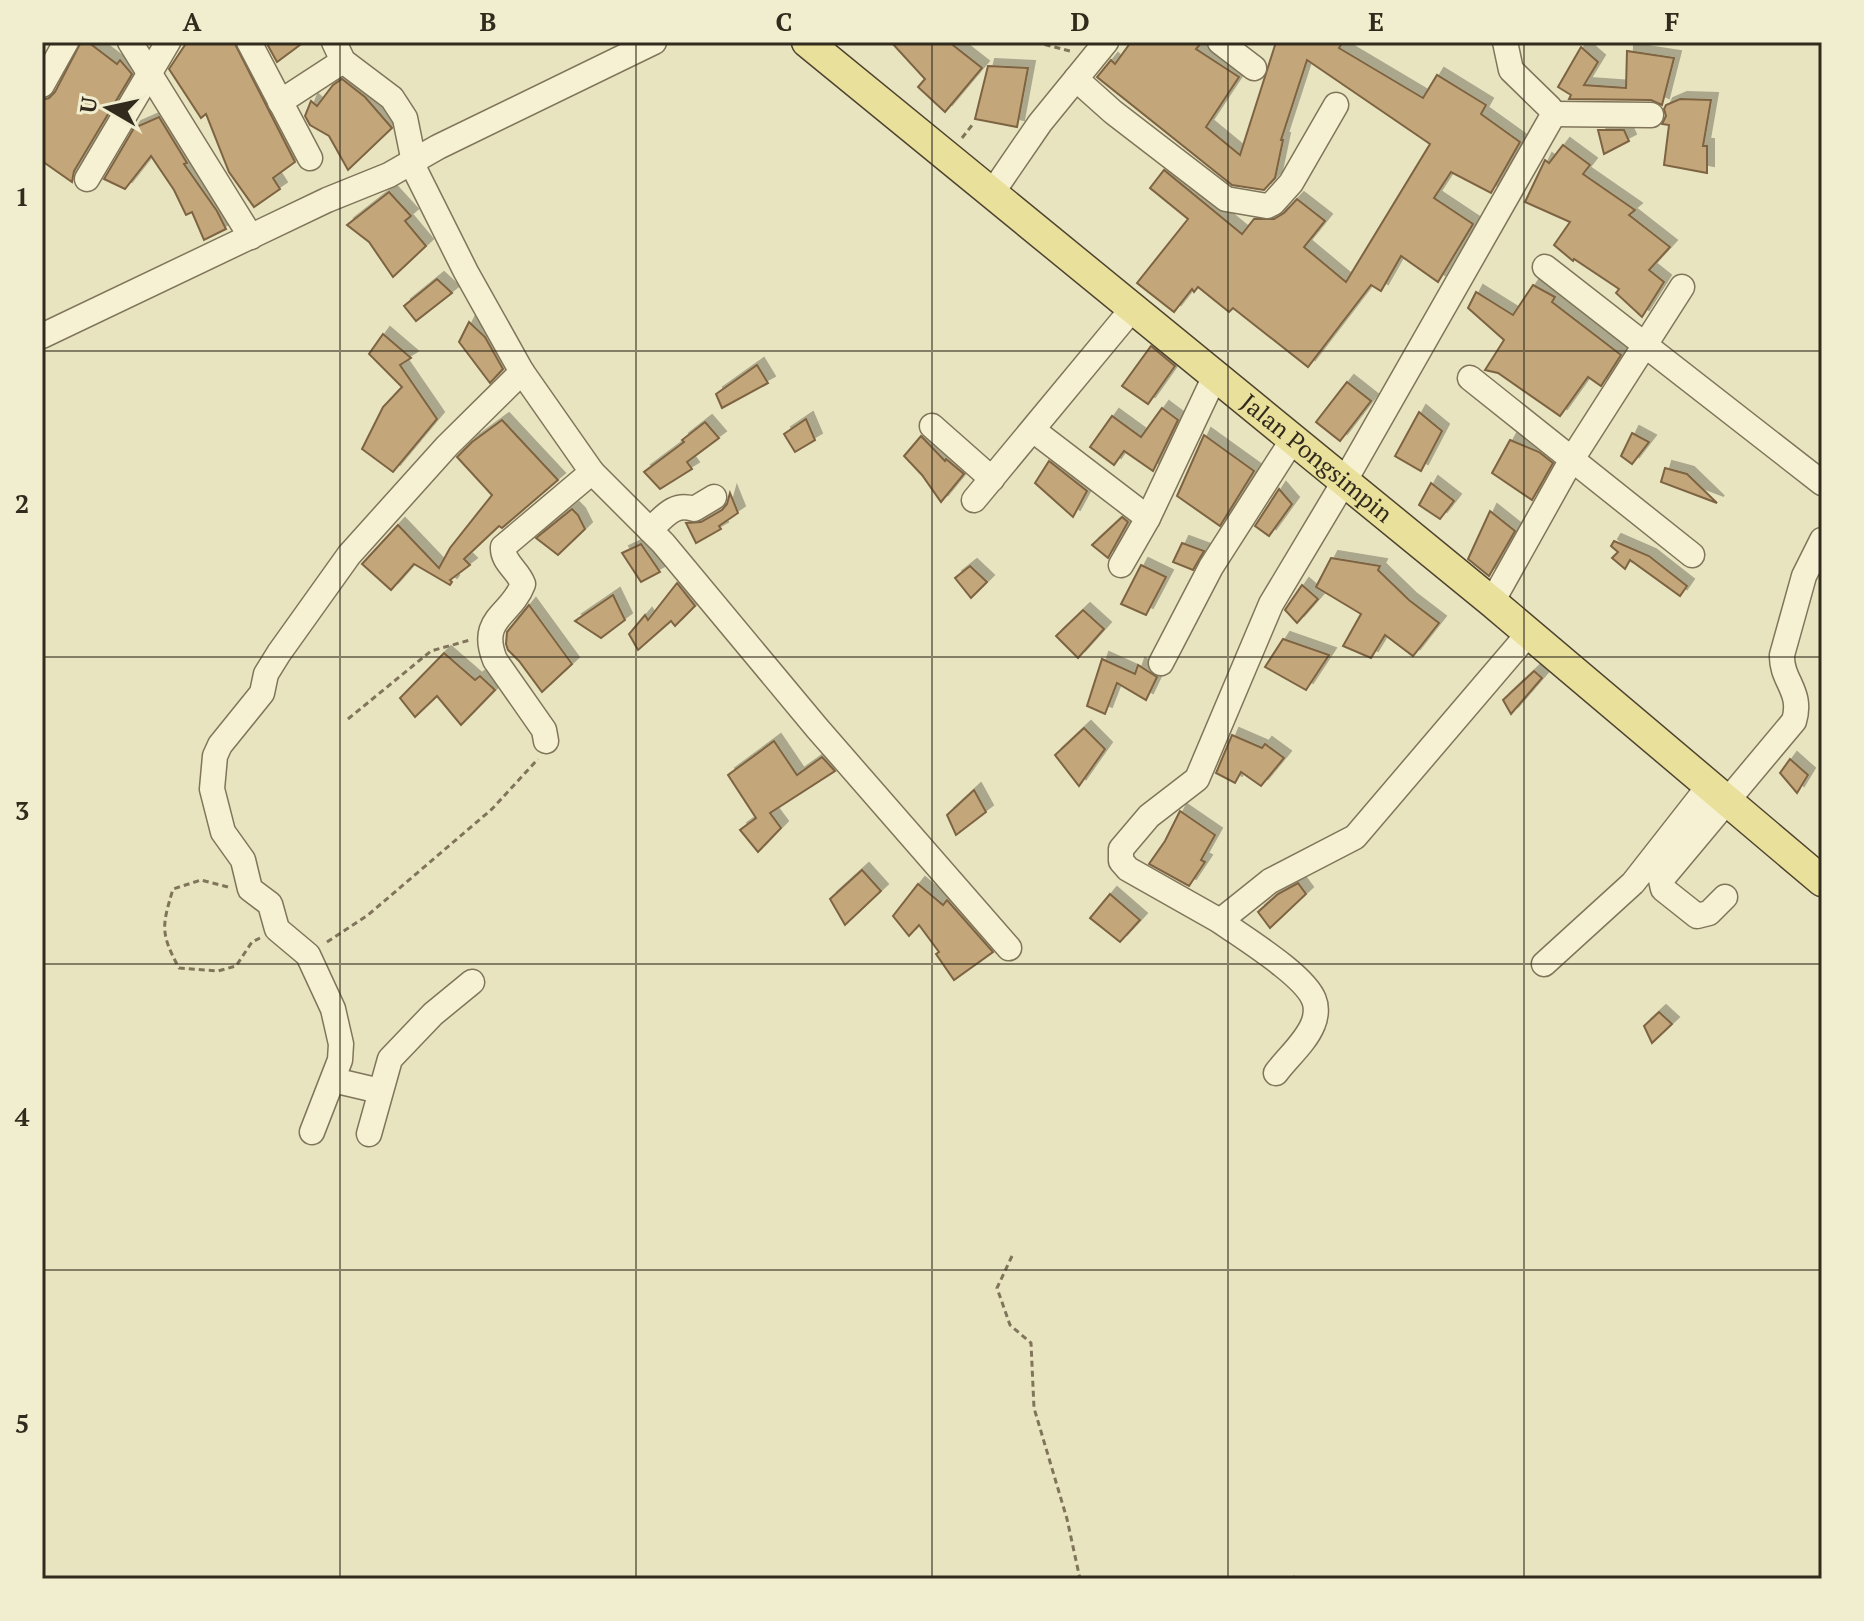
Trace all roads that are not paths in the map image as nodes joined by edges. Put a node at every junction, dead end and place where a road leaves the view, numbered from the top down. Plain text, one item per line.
1 (130, 42) edge
2 (168, 42) edge
3 (249, 42) edge
4 (654, 42) edge
5 (807, 42) edge
6 (1220, 42) edge
7 (1505, 42) edge
8 (56, 47) edge
9 (1100, 50) edge
10 (339, 52) edge
11 (1254, 68) dead end
12 (150, 71) junction
13 (1076, 79) junction
14 (42, 85) edge
15 (280, 102) junction
16 (1336, 105) dead end
17 (1553, 114) junction
18 (1651, 115) dead end
19 (310, 158) dead end
20 (413, 163) junction
21 (87, 179) dead end
22 (992, 193) junction
23 (251, 237) junction
24 (1545, 267) dead end
25 (1682, 287) dead end
26 (1133, 308) junction
27 (42, 336) edge
28 (1644, 346) junction
29 (522, 372) junction
30 (1215, 376) junction
31 (1470, 378) dead end
32 (932, 426) dead end
33 (1033, 430) junction
34 (1293, 439) junction
35 (1572, 459) junction
36 (592, 472) junction
37 (992, 479) junction
38 (1344, 482) junction
39 (1822, 483) edge
40 (714, 497) dead end
41 (974, 500) dead end
42 (1148, 518) junction
43 (650, 530) junction
44 (1822, 540) edge
45 (1692, 555) dead end
46 (1121, 565) dead end
47 (1492, 602) junction
48 (1529, 633) junction
49 (1161, 663) dead end
50 (546, 741) road end
51 (1718, 794) junction
52 (1822, 881) edge
53 (1725, 897) dead end
54 (1220, 921) junction
55 (1009, 948) dead end
56 (1544, 964) dead end
57 (472, 982) dead end
58 (1276, 1073) dead end
59 (333, 1080) junction
60 (380, 1091) junction
61 (312, 1132) dead end
62 (369, 1134) dead end

1 - 12 street
2 - 12 street
3 - 15 street
4 - 20 street
5 - 22 main road, Jalan Pongsimpin
6 - 11 street
7 - 17 street
8 - 14 street
9 - 13 street
10 - 15 street
10 - 20 street
12 - 21 street
12 - 23 street
13 - 16 street
13 - 22 street
15 - 19 street
17 - 18 street
17 - 38 street
20 - 23 street
20 - 29 street
22 - 26 main road, Jalan Pongsimpin
23 - 27 street
24 - 28 street
25 - 28 street
26 - 30 main road, Jalan Pongsimpin
26 - 33 street
28 - 35 street
28 - 39 street
29 - 36 street
29 - 59 street
30 - 34 main road, Jalan Pongsimpin
30 - 42 street
31 - 35 street
32 - 37 street
33 - 37 street
33 - 42 street
34 - 38 main road, Jalan Pongsimpin
34 - 49 street
35 - 45 street
35 - 47 street
36 - 43 street
36 - 50 street
37 - 41 street
38 - 47 main road, Jalan Pongsimpin
38 - 54 street
40 - 43 street
42 - 46 street
43 - 55 street
44 - 51 street
47 - 48 main road, Jalan Pongsimpin
48 - 51 main road, Jalan Pongsimpin
48 - 54 street
51 - 52 main road, Jalan Pongsimpin
51 - 53 street
51 - 56 street
54 - 58 street
57 - 60 street
59 - 60 street
59 - 61 street
60 - 62 street

